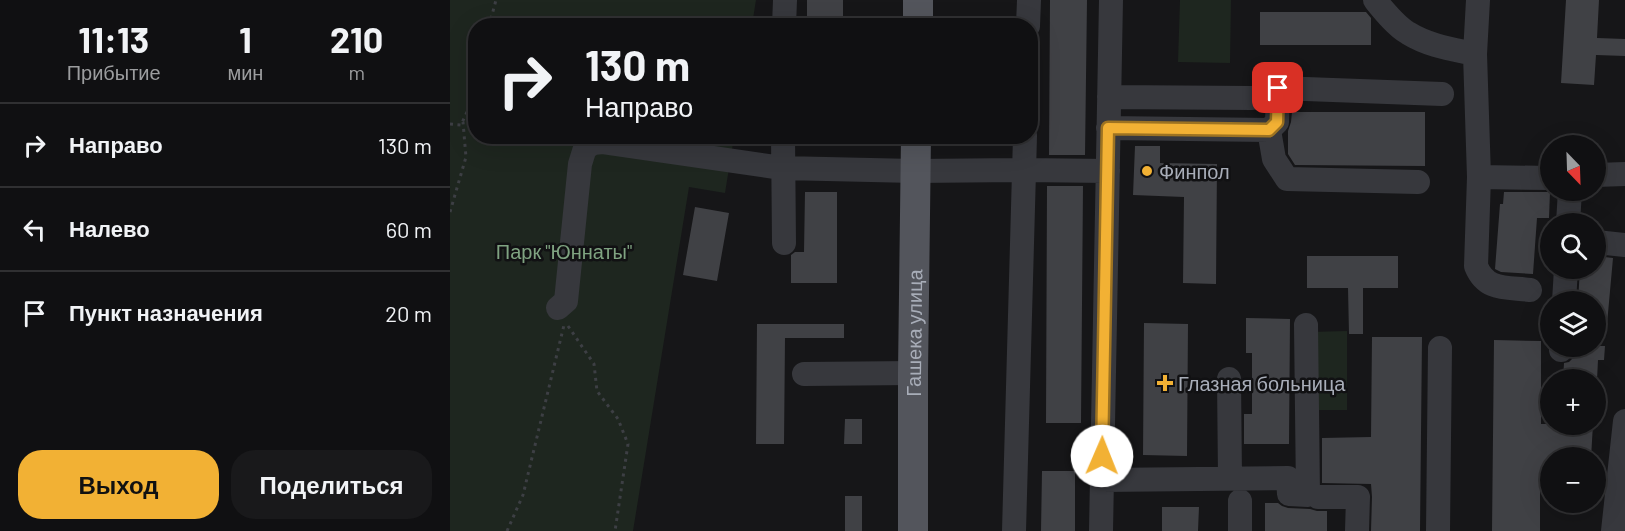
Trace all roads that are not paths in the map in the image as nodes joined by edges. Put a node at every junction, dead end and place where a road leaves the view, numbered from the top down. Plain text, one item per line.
1 (784, 0) edge
2 (908, 0) edge
3 (918, 0) edge
4 (1029, 0) edge
5 (1111, 0) edge
6 (1375, 0) edge
7 (1478, 0) edge
8 (784, 18) edge
9 (908, 18) edge
10 (918, 18) edge
11 (1028, 18) edge
12 (1475, 54) junction
13 (1442, 94) dead end
14 (1109, 97) junction
15 (1252, 98) dead end
16 (1108, 128) junction
17 (1269, 130) junction
18 (591, 144) edge
19 (617, 144) edge
20 (783, 144) edge
21 (907, 144) edge
22 (914, 144) edge
23 (1025, 144) edge
24 (782, 168) junction
25 (1024, 170) junction
26 (908, 171) junction
27 (1108, 171) junction
28 (1625, 174) edge
29 (1606, 175) edge
30 (1479, 177) junction
31 (1540, 178) edge
32 (1418, 182) dead end
33 (784, 243) dead end
34 (1606, 243) edge
35 (1625, 245) edge
36 (1530, 290) dead end
37 (558, 308) dead end
38 (1306, 325) dead end
39 (1440, 348) dead end
40 (913, 373) junction
41 (804, 374) dead end
42 (1229, 379) dead end
43 (1625, 421) edge
44 (1230, 478) junction
45 (1102, 480) junction
46 (1318, 498) dead end
47 (1240, 501) dead end
48 (913, 531) edge
49 (1014, 531) edge
50 (1101, 531) edge
51 (1240, 531) edge
52 (1357, 531) edge
53 (1438, 531) edge
54 (1613, 531) edge

1 - 8 lane
2 - 9 lane
3 - 10 main road
4 - 11 lane
5 - 14 lane
6 - 12 lane
7 - 12 lane
12 - 30 lane
13 - 17 lane
14 - 15 lane
14 - 16 lane
16 - 17 lane
16 - 27 lane
17 - 32 lane
18 - 37 lane
19 - 24 lane
20 - 24 lane
21 - 26 lane
22 - 26 main road, Гашека улица
23 - 25 lane
24 - 26 lane
24 - 33 lane
25 - 26 lane
25 - 27 lane
25 - 49 lane
26 - 40 main road, Гашека улица
27 - 45 lane
28 - 29 lane
30 - 31 lane
30 - 36 lane
34 - 35 lane
38 - 44 lane
39 - 53 lane
40 - 41 lane
40 - 48 main road, Гашека улица
42 - 44 lane
43 - 54 lane
44 - 45 lane
45 - 50 lane
46 - 52 lane
47 - 51 lane

